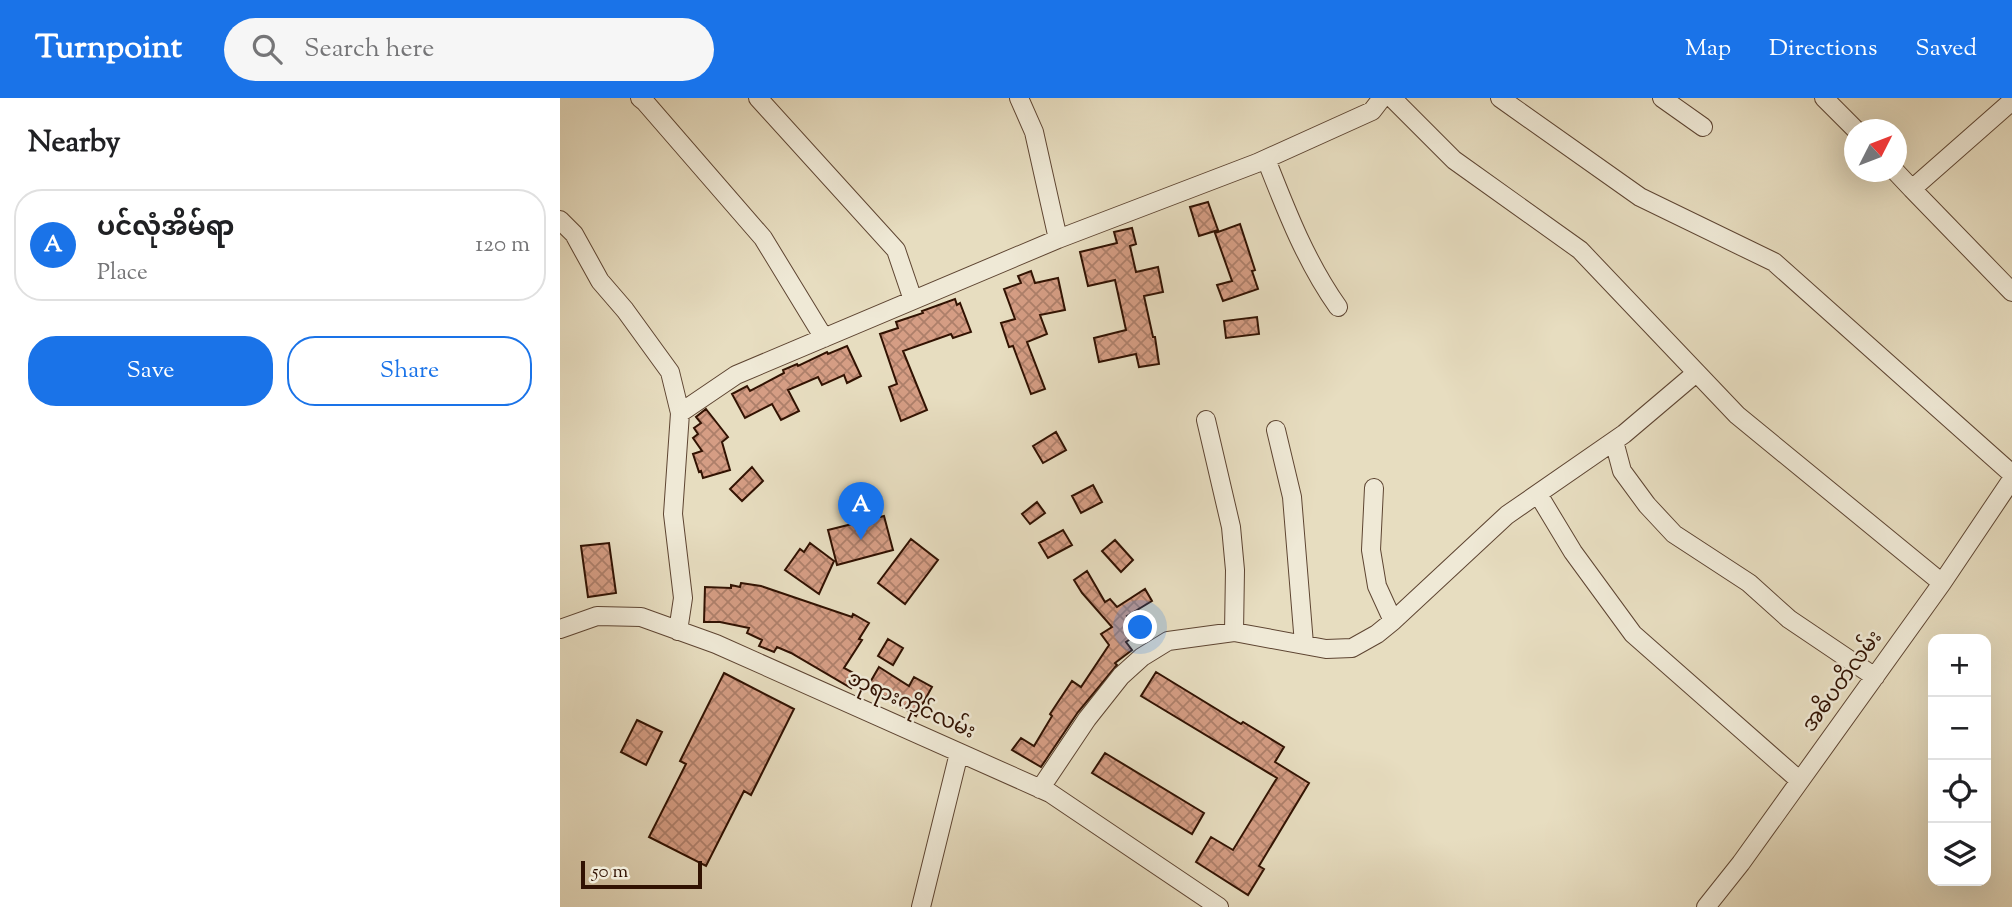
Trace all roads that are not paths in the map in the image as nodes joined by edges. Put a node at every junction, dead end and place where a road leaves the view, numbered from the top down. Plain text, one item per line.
1 (640, 98) edge
2 (758, 98) edge
3 (1019, 98) edge
4 (1382, 98) edge
5 (1392, 98) edge
6 (1500, 98) edge
7 (1662, 98) edge
8 (1824, 98) edge
9 (2012, 101) edge
10 (1845, 119) edge
11 (1703, 127) dead end
12 (1266, 159) junction
13 (1906, 182) edge
14 (1912, 188) junction
15 (560, 220) edge
16 (1058, 239) junction
17 (2012, 292) edge
18 (913, 300) junction
19 (1338, 307) dead end
20 (824, 338) junction
21 (1696, 373) junction
22 (680, 413) junction
23 (1206, 420) dead end
24 (1276, 430) dead end
25 (1614, 441) junction
26 (2012, 476) edge
27 (1374, 488) dead end
28 (1538, 494) junction
29 (1942, 583) junction
30 (1393, 621) junction
31 (560, 629) edge
32 (678, 631) junction
33 (1234, 632) junction
34 (1304, 644) junction
35 (1875, 677) junction
36 (960, 753) junction
37 (1800, 781) junction
38 (1040, 789) junction
39 (921, 907) edge
40 (1219, 907) edge
41 (1706, 907) edge

1 - 20 street
2 - 18 street
3 - 16 street
4 - 12 street
5 - 21 street
6 - 26 street
7 - 11 street
8 - 10 street
9 - 14 street
12 - 16 street
12 - 19 street
13 - 14 street
14 - 17 street
15 - 22 street
16 - 18 street
18 - 20 street
20 - 22 street
21 - 25 street
21 - 29 street
22 - 32 street
23 - 33 street
24 - 34 street
25 - 28 street
25 - 35 street
26 - 29 street, အဓိပတိလမ်း
27 - 30 street
28 - 30 street
28 - 37 street
29 - 35 street, အဓိပတိလမ်း
30 - 34 street
31 - 32 street, ဘုရားကိုင်လမ်း
32 - 36 street, ဘုရားကိုင်လမ်း
33 - 34 street
33 - 38 street
35 - 37 street, အဓိပတိလမ်း
36 - 38 street, ဘုရားကိုင်လမ်း
36 - 39 street
37 - 41 street, အဓိပတိလမ်း
38 - 40 street, ဘုရားကိုင်လမ်း

